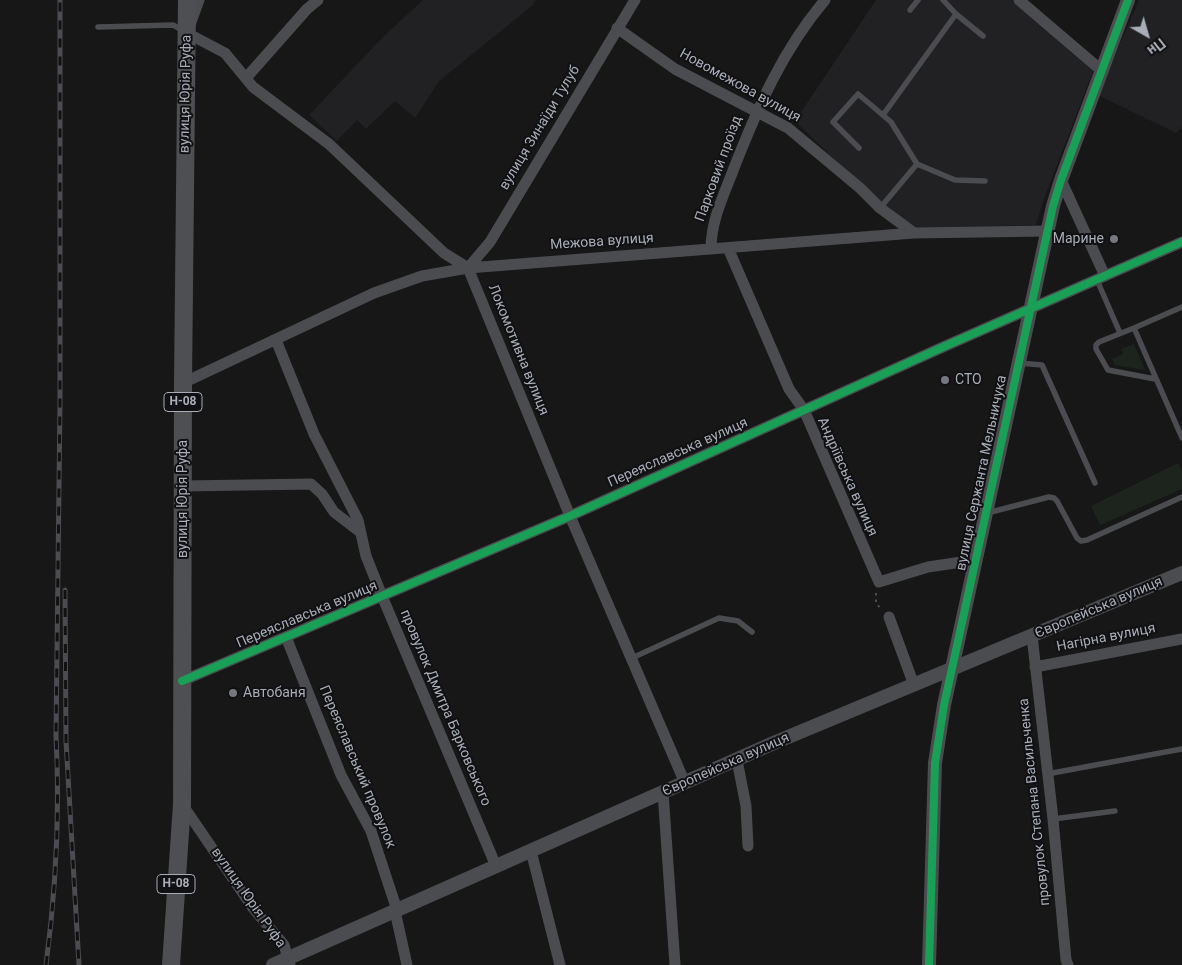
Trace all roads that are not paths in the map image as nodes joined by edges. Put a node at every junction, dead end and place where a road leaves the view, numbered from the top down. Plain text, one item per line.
1 (187, 0) edge
2 (199, 0) edge
3 (318, 0) edge
4 (635, 0) edge
5 (824, 0) edge
6 (918, 0) edge
7 (942, 0) edge
8 (1019, 0) edge
9 (1128, 0) edge
10 (910, 10) dead end
11 (956, 14) junction
12 (98, 26) dead end
13 (616, 28) junction
14 (187, 33) junction
15 (984, 36) dead end
16 (1101, 70) junction
17 (246, 78) junction
18 (756, 112) junction
19 (883, 115) junction
20 (859, 148) dead end
21 (917, 164) junction
22 (985, 180) dead end
23 (1061, 180) junction
24 (880, 208) junction
25 (1047, 231) junction
26 (914, 233) junction
27 (1182, 242) edge
28 (728, 248) junction
29 (711, 249) junction
30 (468, 268) junction
31 (1101, 278) junction
32 (1182, 307) edge
33 (1030, 310) junction
34 (1134, 328) junction
35 (1120, 334) junction
36 (276, 340) junction
37 (1019, 363) junction
38 (1155, 379) junction
39 (184, 383) junction
40 (804, 410) junction
41 (1182, 438) edge
42 (1095, 483) dead end
43 (183, 486) junction
44 (1182, 497) edge
45 (985, 514) junction
46 (570, 516) junction
47 (360, 532) junction
48 (975, 560) junction
49 (1182, 573) edge
50 (382, 596) junction
51 (889, 617) road end
52 (752, 632) dead end
53 (1032, 636) junction
54 (286, 637) junction
55 (1182, 639) edge
56 (632, 658) junction
57 (1035, 667) junction
58 (952, 669) junction
59 (182, 681) junction
60 (914, 685) junction
61 (1182, 749) edge
62 (736, 760) junction
63 (1047, 774) junction
64 (685, 783) junction
65 (663, 792) junction
66 (182, 804) junction
67 (1115, 811) dead end
68 (1053, 819) junction
69 (748, 846) dead end
70 (531, 851) junction
71 (496, 866) junction
72 (396, 911) junction
73 (289, 962) edge
74 (170, 965) edge
75 (273, 965) edge
76 (407, 965) edge
77 (560, 965) edge
78 (675, 965) edge
79 (929, 965) edge
80 (1068, 965) edge

1 - 14 main road, вулиця Юрія Руфа / Н-08
2 - 14 street
3 - 17 street
4 - 13 street, вулиця Зинаїди Тулуб
5 - 18 street, Парковий проїзд
6 - 10 lane
7 - 11 lane
8 - 16 street
9 - 16 street, вулиця Сержанта Мельничука
11 - 15 lane
11 - 19 lane
12 - 14 lane
13 - 18 street, Новомежова вулиця
13 - 30 street, вулиця Зинаїди Тулуб
14 - 17 street
14 - 39 main road, вулиця Юрія Руфа / Н-08
16 - 23 street, вулиця Сержанта Мельничука
17 - 30 street
18 - 24 street, Новомежова вулиця
18 - 29 street, Парковий проїзд
19 - 20 lane
19 - 21 lane
21 - 22 lane
21 - 24 lane
23 - 25 street, вулиця Сержанта Мельничука
23 - 31 street
24 - 26 street, Новомежова вулиця
25 - 26 street, Межова вулиця
25 - 33 street, вулиця Сержанта Мельничука
26 - 28 street, Межова вулиця
27 - 31 street, Переяславська вулиця
28 - 29 street, Межова вулиця
28 - 40 street, Андріївська вулиця
29 - 30 street, Межова вулиця
30 - 36 street, Межова вулиця
30 - 46 street, Локомотивна вулиця
31 - 33 street, Переяславська вулиця
31 - 35 lane
32 - 34 lane
33 - 37 street, вулиця Сержанта Мельничука
33 - 40 street, Переяславська вулиця
34 - 35 lane
34 - 38 lane
35 - 38 lane
36 - 39 street, Межова вулиця
36 - 47 street, провулок Дмитра Барковського
37 - 42 lane
37 - 45 street, вулиця Сержанта Мельничука
38 - 41 lane
39 - 43 main road, вулиця Юрія Руфа / Н-08
40 - 46 street, Переяславська вулиця
40 - 48 street, Андріївська вулиця
43 - 47 street
43 - 59 main road, вулиця Юрія Руфа / Н-08
44 - 45 lane
45 - 48 street, вулиця Сержанта Мельничука
46 - 50 street, Переяславська вулиця
46 - 56 street, Локомотивна вулиця
47 - 50 street, провулок Дмитра Барковського
48 - 58 street, вулиця Сержанта Мельничука
49 - 53 street, Європейська вулиця
50 - 54 street, Переяславська вулиця
50 - 71 street, провулок Дмитра Барковського
51 - 60 street
52 - 56 lane
53 - 57 street, провулок Степана Васильченка
53 - 58 street, Європейська вулиця
54 - 59 street, Переяславська вулиця
54 - 72 street, Переяславський провулок
55 - 57 street, Нагірна вулиця
56 - 64 street, Локомотивна вулиця
57 - 63 street, провулок Степана Васильченка
58 - 60 street, Європейська вулиця
58 - 79 street, вулиця Сержанта Мельничука
59 - 66 main road, вулиця Юрія Руфа / Н-08
60 - 62 street, Європейська вулиця
61 - 63 lane
62 - 64 street, Європейська вулиця
62 - 69 street
63 - 68 street, провулок Степана Васильченка
64 - 65 street, Європейська вулиця
65 - 70 street, Європейська вулиця
65 - 78 street
66 - 73 street, вулиця Юрія Руфа
66 - 74 main road, Н-08
67 - 68 lane
68 - 80 street, провулок Степана Васильченка
70 - 71 street, Європейська вулиця
70 - 77 street
71 - 72 street, Європейська вулиця
72 - 73 street, Європейська вулиця
72 - 76 street, Переяславський провулок
73 - 75 street, Європейська вулиця

